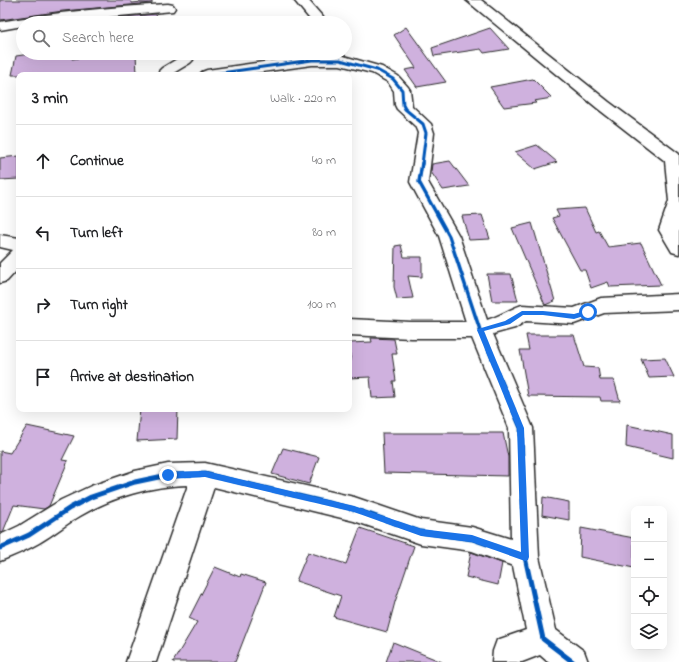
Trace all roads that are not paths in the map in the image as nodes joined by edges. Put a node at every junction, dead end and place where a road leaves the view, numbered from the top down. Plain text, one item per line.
1 (300, 0) edge
2 (473, 0) edge
3 (165, 4) edge
4 (64, 16) edge
5 (162, 16) edge
6 (315, 16) edge
7 (16, 23) edge
8 (0, 26) edge
9 (352, 57) edge
10 (185, 60) edge
11 (320, 60) edge
12 (168, 72) edge
13 (230, 72) edge
14 (0, 241) edge
15 (16, 244) edge
16 (679, 247) edge
17 (16, 258) edge
18 (0, 276) edge
19 (679, 302) edge
20 (352, 327) edge
21 (480, 330) junction
22 (205, 474) junction
23 (0, 548) edge
24 (525, 557) junction
25 (543, 639) junction
26 (141, 662) edge
27 (507, 662) edge
28 (573, 662) edge

1 - 6 street
2 - 16 street
3 - 4 street
3 - 5 street
7 - 8 street
9 - 21 street
10 - 12 street
11 - 13 street
14 - 15 street
17 - 18 street
19 - 21 street
20 - 21 street
21 - 24 street
22 - 23 street
22 - 24 street
22 - 26 street
24 - 25 street
25 - 27 street
25 - 28 street

